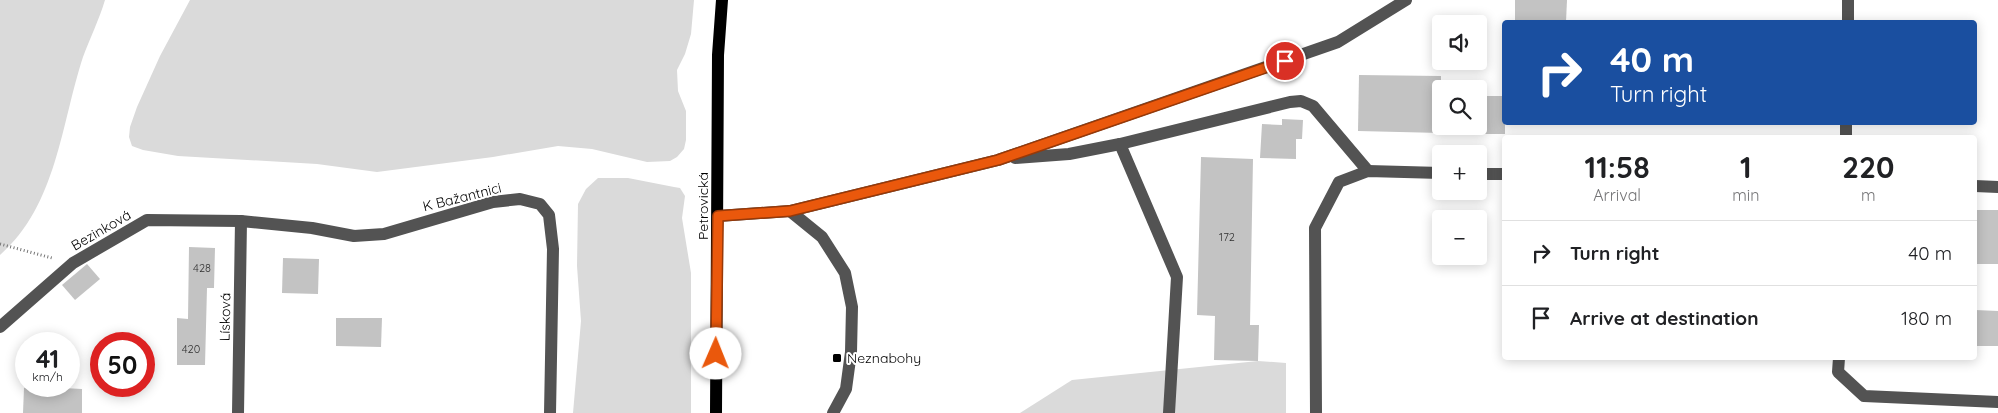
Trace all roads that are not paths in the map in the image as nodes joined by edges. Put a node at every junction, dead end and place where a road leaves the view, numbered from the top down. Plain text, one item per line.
1 (722, 0) edge
2 (1406, 0) edge
3 (1848, 0) edge
4 (1848, 20) edge
5 (1120, 144) junction
6 (998, 160) junction
7 (1368, 171) junction
8 (1432, 173) edge
9 (1487, 174) edge
10 (1502, 174) edge
11 (1977, 186) edge
12 (1998, 187) edge
13 (790, 211) junction
14 (718, 216) junction
15 (241, 221) junction
16 (0, 327) edge
17 (1839, 360) edge
18 (1998, 402) edge
19 (238, 413) edge
20 (550, 413) edge
21 (716, 413) edge
22 (833, 413) edge
23 (1169, 413) edge
24 (1316, 413) edge

1 - 14 main road, Petrovická
2 - 6 street
3 - 4 street
5 - 6 street
5 - 7 street
5 - 23 street
6 - 13 street
7 - 8 street
7 - 24 street
9 - 10 street
11 - 12 street
13 - 14 street
13 - 22 street
14 - 21 main road, Petrovická
15 - 16 street, Bezinková
15 - 19 street, Lísková
15 - 20 street, K Bažantnici
17 - 18 street

